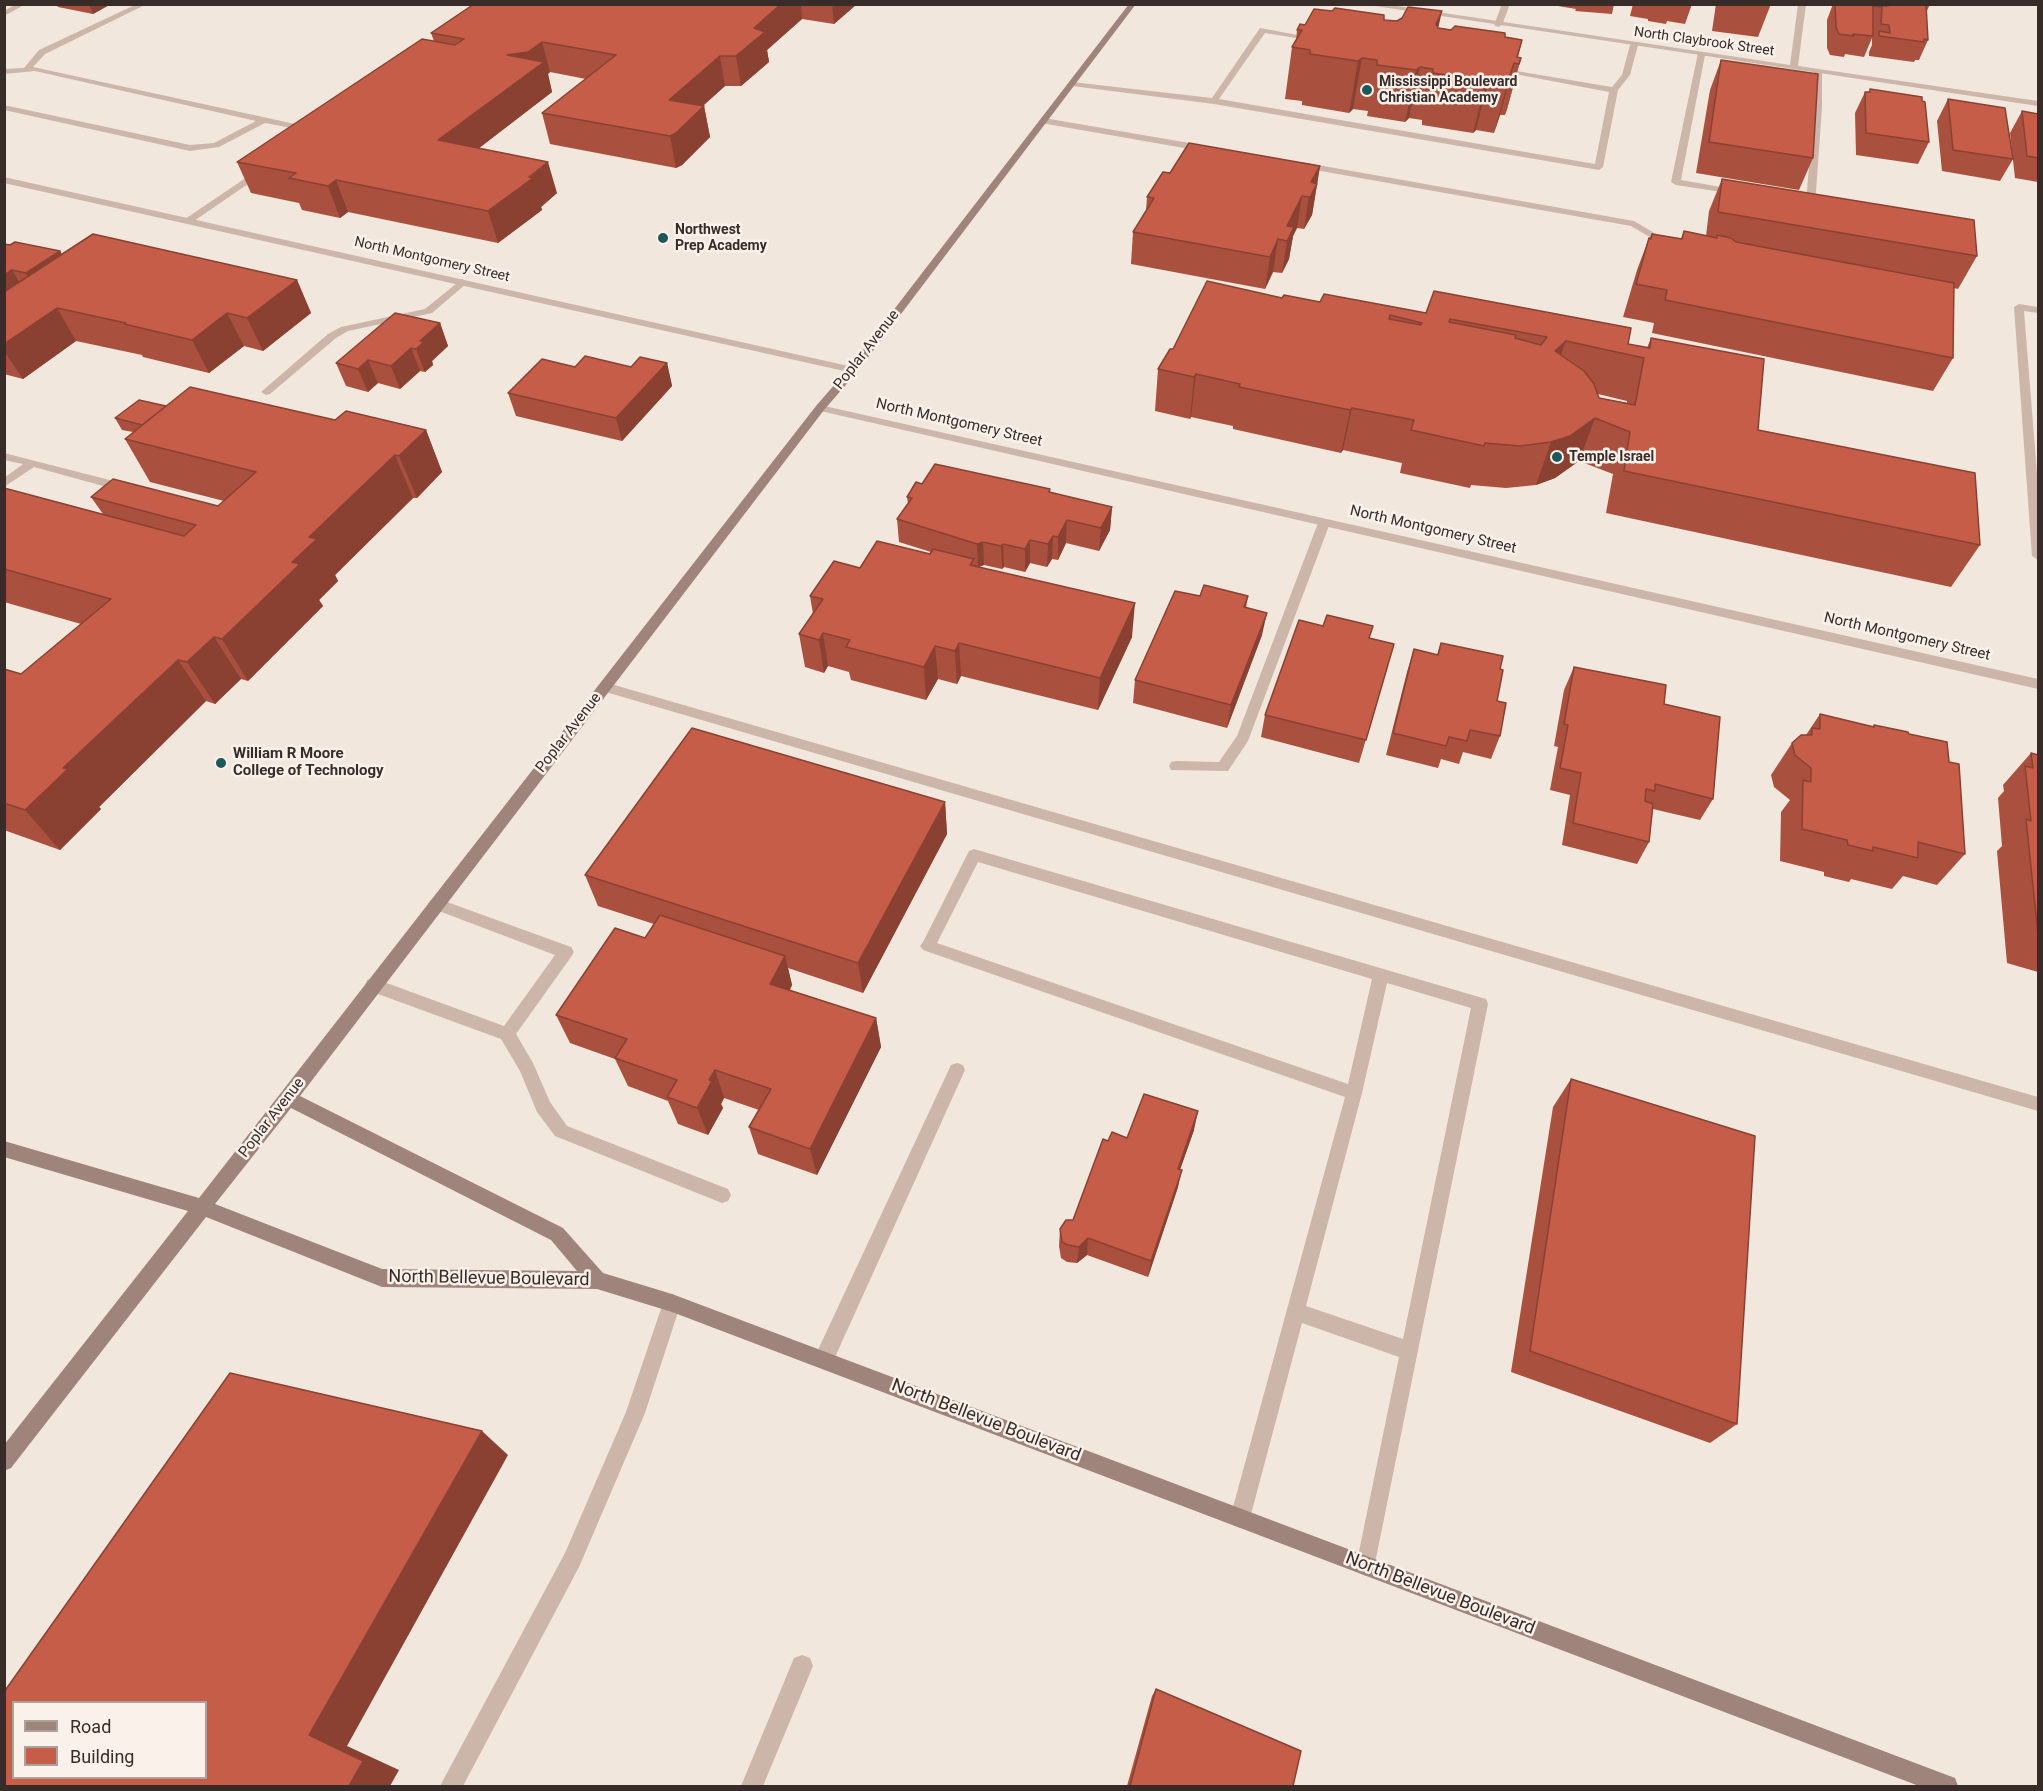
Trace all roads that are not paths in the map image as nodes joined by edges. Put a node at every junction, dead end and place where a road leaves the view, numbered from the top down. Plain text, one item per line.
1 (23, 4) edge
2 (144, 4) edge
3 (1133, 4) edge
4 (1365, 4) edge
5 (1506, 4) edge
6 (1802, 4) edge
7 (1408, 8) edge
8 (4, 14) edge
9 (1498, 25) junction
10 (1321, 40) edge
11 (1634, 45) junction
12 (1701, 55) junction
13 (1485, 68) edge
14 (1794, 68) junction
15 (26, 70) junction
16 (4, 72) edge
17 (1818, 72) junction
18 (1072, 84) junction
19 (1614, 90) junction
20 (1214, 101) junction
21 (2038, 104) edge
22 (4, 107) edge
23 (264, 120) junction
24 (1044, 121) junction
25 (311, 139) edge
26 (1215, 150) edge
27 (273, 164) edge
28 (1296, 164) edge
29 (4, 180) edge
30 (1743, 194) edge
31 (1788, 202) edge
32 (188, 221) junction
33 (1682, 252) edge
34 (462, 282) junction
35 (2038, 310) edge
36 (853, 370) junction
37 (266, 392) dead end
38 (820, 408) junction
39 (2033, 431) edge
40 (4, 456) edge
41 (32, 463) junction
42 (4, 484) edge
43 (132, 490) edge
44 (1324, 522) junction
45 (2037, 525) edge
46 (2038, 556) edge
47 (2038, 684) edge
48 (604, 687) junction
49 (1176, 766) dead end
50 (436, 904) junction
51 (1381, 975) junction
52 (373, 985) junction
53 (507, 1034) junction
54 (957, 1070) dead end
55 (1354, 1093) junction
56 (288, 1098) junction
57 (2038, 1104) edge
58 (4, 1149) edge
59 (722, 1195) dead end
60 (201, 1207) junction
61 (597, 1280) junction
62 (672, 1303) junction
63 (1296, 1312) junction
64 (1410, 1351) junction
65 (824, 1359) junction
66 (4, 1461) edge
67 (1240, 1518) junction
68 (1366, 1566) junction
69 (802, 1666) dead end
70 (451, 1786) edge
71 (752, 1786) edge
72 (1947, 1786) edge

1 - 8 street
2 - 15 street
3 - 18 main road, Poplar Avenue
4 - 7 street, North Claybrook Street
5 - 9 street
6 - 14 street
7 - 9 street, North Claybrook Street
9 - 11 street, North Claybrook Street
10 - 20 street
11 - 12 street, North Claybrook Street
11 - 19 street
12 - 14 street, North Claybrook Street
12 - 30 street
13 - 19 street
14 - 17 street, North Claybrook Street
15 - 16 street
15 - 23 street
17 - 21 street, North Claybrook Street
17 - 31 street
18 - 20 street
18 - 24 main road, Poplar Avenue
19 - 20 street
22 - 23 street
23 - 25 street
24 - 26 street
24 - 36 main road, Poplar Avenue
27 - 32 street
28 - 33 street
29 - 32 street, North Montgomery Street
32 - 34 street, North Montgomery Street
34 - 36 street, North Montgomery Street
34 - 37 street
35 - 39 street
36 - 38 main road, Poplar Avenue
38 - 44 street, North Montgomery Street
38 - 48 main road, Poplar Avenue
39 - 45 street
40 - 41 street
41 - 42 street
41 - 43 street
44 - 47 street, North Montgomery Street
44 - 49 street
45 - 46 street
48 - 50 main road, Poplar Avenue
48 - 57 street
50 - 52 main road, Poplar Avenue
50 - 53 street
51 - 55 street
51 - 55 street
51 - 64 street
52 - 53 street
52 - 56 main road, Poplar Avenue
53 - 59 street
54 - 65 street
55 - 63 street
56 - 60 main road, Poplar Avenue
56 - 61 main road
58 - 60 main road, North Bellevue Boulevard
60 - 61 main road, North Bellevue Boulevard
60 - 66 main road, Poplar Avenue
61 - 62 main road, North Bellevue Boulevard
62 - 65 main road, North Bellevue Boulevard
62 - 70 street
63 - 64 street
63 - 67 street
64 - 68 street
65 - 67 main road, North Bellevue Boulevard
67 - 68 main road, North Bellevue Boulevard
68 - 72 main road, North Bellevue Boulevard
69 - 71 street

